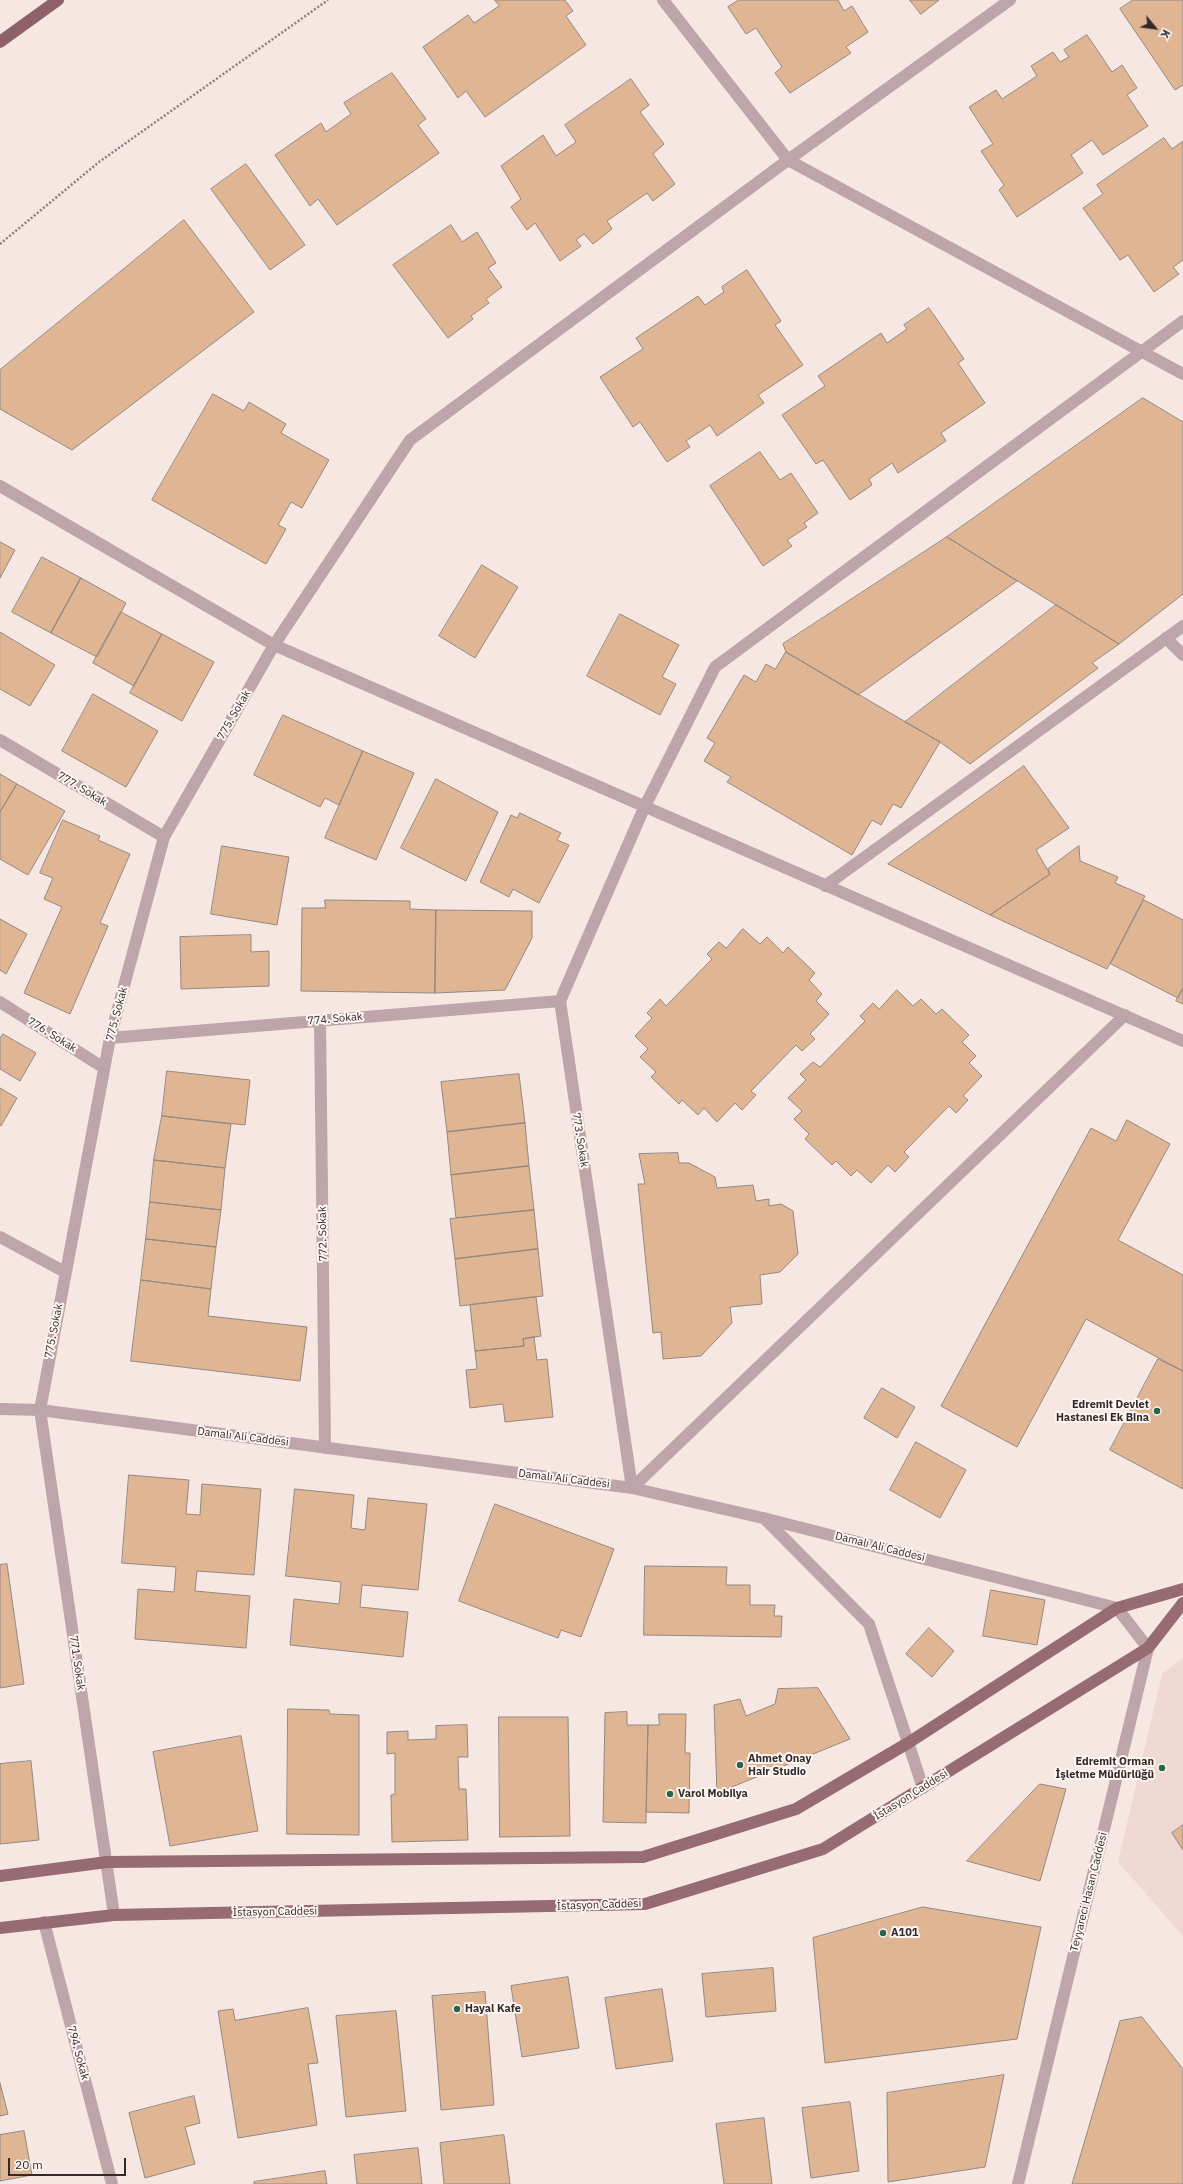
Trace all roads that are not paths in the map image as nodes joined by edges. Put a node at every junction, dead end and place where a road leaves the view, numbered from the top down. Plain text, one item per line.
1 (58, 0) edge
2 (663, 0) edge
3 (1010, 0) edge
4 (0, 42) edge
5 (788, 160) junction
6 (1183, 321) edge
7 (1141, 350) junction
8 (1183, 374) edge
9 (0, 486) edge
10 (1183, 626) edge
11 (1166, 638) junction
12 (274, 646) junction
13 (1183, 655) edge
14 (0, 740) edge
15 (644, 808) junction
16 (164, 837) junction
17 (825, 886) junction
18 (560, 1001) junction
19 (0, 1002) edge
20 (1125, 1015) junction
21 (320, 1020) junction
22 (110, 1038) junction
23 (1183, 1040) edge
24 (104, 1068) junction
25 (0, 1237) edge
26 (65, 1272) junction
27 (0, 1409) edge
28 (40, 1410) junction
29 (325, 1448) junction
30 (632, 1488) junction
31 (763, 1518) junction
32 (1183, 1589) edge
33 (1183, 1603) edge
34 (1117, 1608) junction
35 (1148, 1648) junction
36 (908, 1743) junction
37 (923, 1788) junction
38 (107, 1862) junction
39 (0, 1876) edge
40 (114, 1915) junction
41 (44, 1922) junction
42 (0, 1928) edge
43 (112, 2184) edge
44 (1018, 2184) edge

1 - 4 highway
2 - 5 street
3 - 5 street, 775. Sokak
5 - 7 street
5 - 12 street, 775. Sokak
6 - 7 street
7 - 8 street
7 - 15 street
9 - 12 street
10 - 11 street
11 - 13 street
11 - 17 street
12 - 15 street
12 - 16 street, 775. Sokak
14 - 16 street, 777. Sokak
15 - 17 street
15 - 18 street
16 - 22 street, 775. Sokak
17 - 20 street
18 - 21 street, 774. Sokak
18 - 30 street, 773. Sokak
19 - 24 street, 776. Sokak
20 - 23 street
20 - 30 street
21 - 22 street, 774. Sokak
21 - 29 street, 772. Sokak
22 - 24 street, 775. Sokak
24 - 26 street, 775. Sokak
25 - 26 street
26 - 28 street, 775. Sokak
27 - 28 street, Damalı Ali Caddesi
28 - 29 street, Damalı Ali Caddesi
28 - 38 street, 771. Sokak
29 - 30 street, Damalı Ali Caddesi
30 - 31 street, Damalı Ali Caddesi
31 - 34 street, Damalı Ali Caddesi
31 - 36 street
32 - 34 main road
33 - 35 main road, İstasyon Caddesi
34 - 35 street
34 - 36 main road
35 - 37 main road, İstasyon Caddesi
35 - 44 street, Teyyareci Hasan Caddesi
36 - 37 street
36 - 38 main road
37 - 40 main road, İstasyon Caddesi
38 - 39 main road
38 - 40 street, 771. Sokak
40 - 41 main road, İstasyon Caddesi
41 - 42 main road, İstasyon Caddesi
41 - 43 street, 794. Sokak

